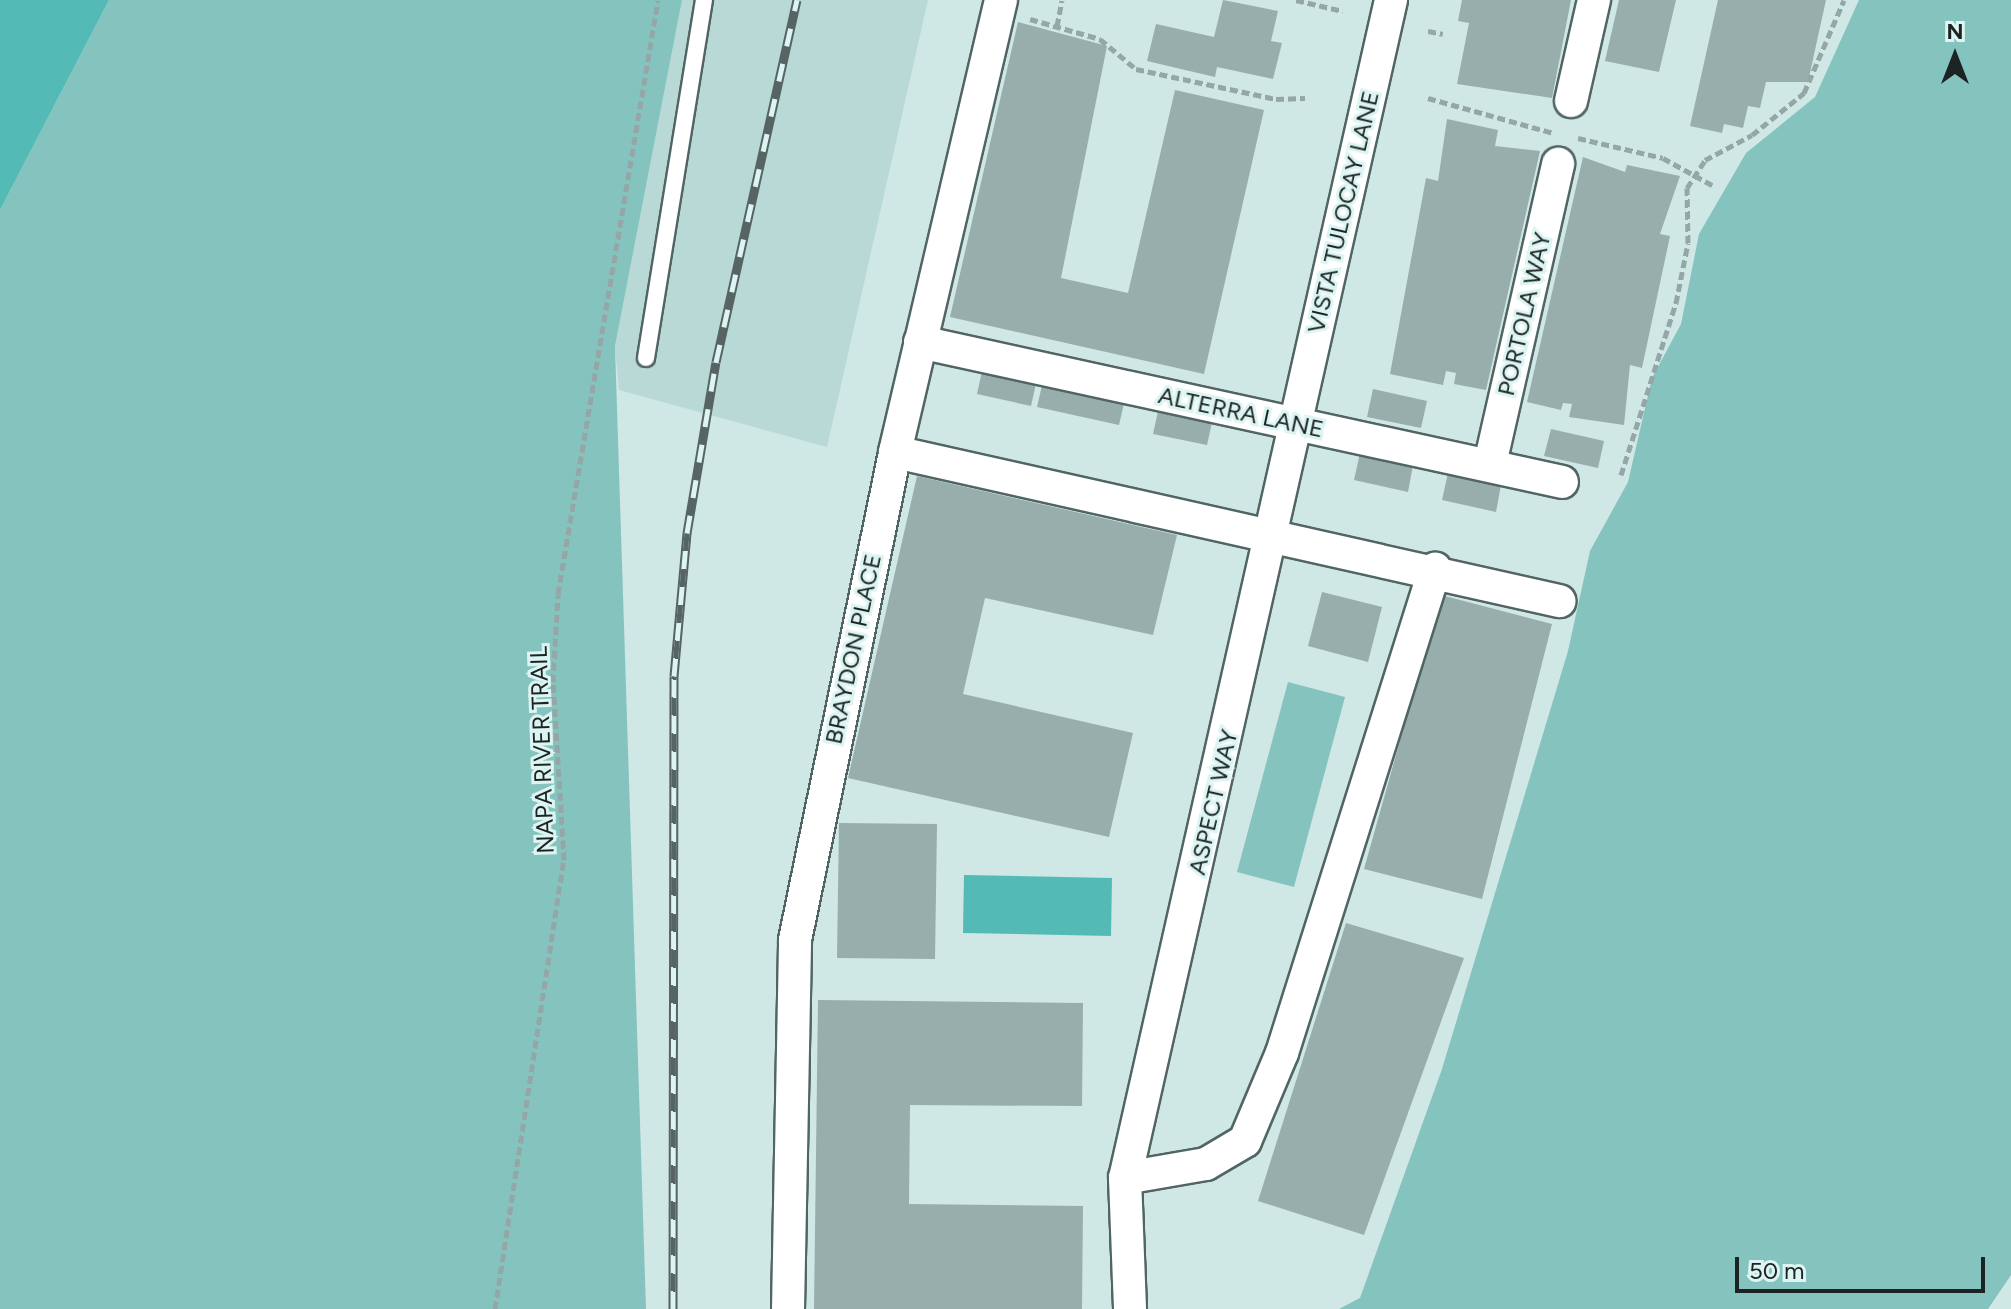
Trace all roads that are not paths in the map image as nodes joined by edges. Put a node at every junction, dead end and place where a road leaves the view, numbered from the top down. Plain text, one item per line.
1 (704, 0) edge
2 (1391, 0) edge
3 (1594, 0) edge
4 (999, 6) edge
5 (1571, 101) dead end
6 (1558, 164) dead end
7 (920, 342) junction
8 (646, 358) dead end
9 (1294, 424) junction
10 (895, 452) junction
11 (1490, 464) junction
12 (1562, 482) dead end
13 (1273, 533) junction
14 (1435, 569) junction
15 (1559, 601) dead end
16 (1125, 1178) junction
17 (788, 1309) edge
18 (1130, 1309) edge

1 - 8 lane
2 - 9 street, VISTA TULOCAY LANE
3 - 5 street
4 - 7 street, BRAYDON PLACE
6 - 11 street, PORTOLA WAY
7 - 9 street, ALTERRA LANE
7 - 10 street, BRAYDON PLACE
9 - 11 street, ALTERRA LANE
9 - 13 street, ASPECT WAY
10 - 13 street
10 - 17 street, BRAYDON PLACE
11 - 12 street, ALTERRA LANE
13 - 14 street
13 - 16 street, ASPECT WAY
14 - 15 street
14 - 16 street
16 - 18 street, ASPECT WAY

